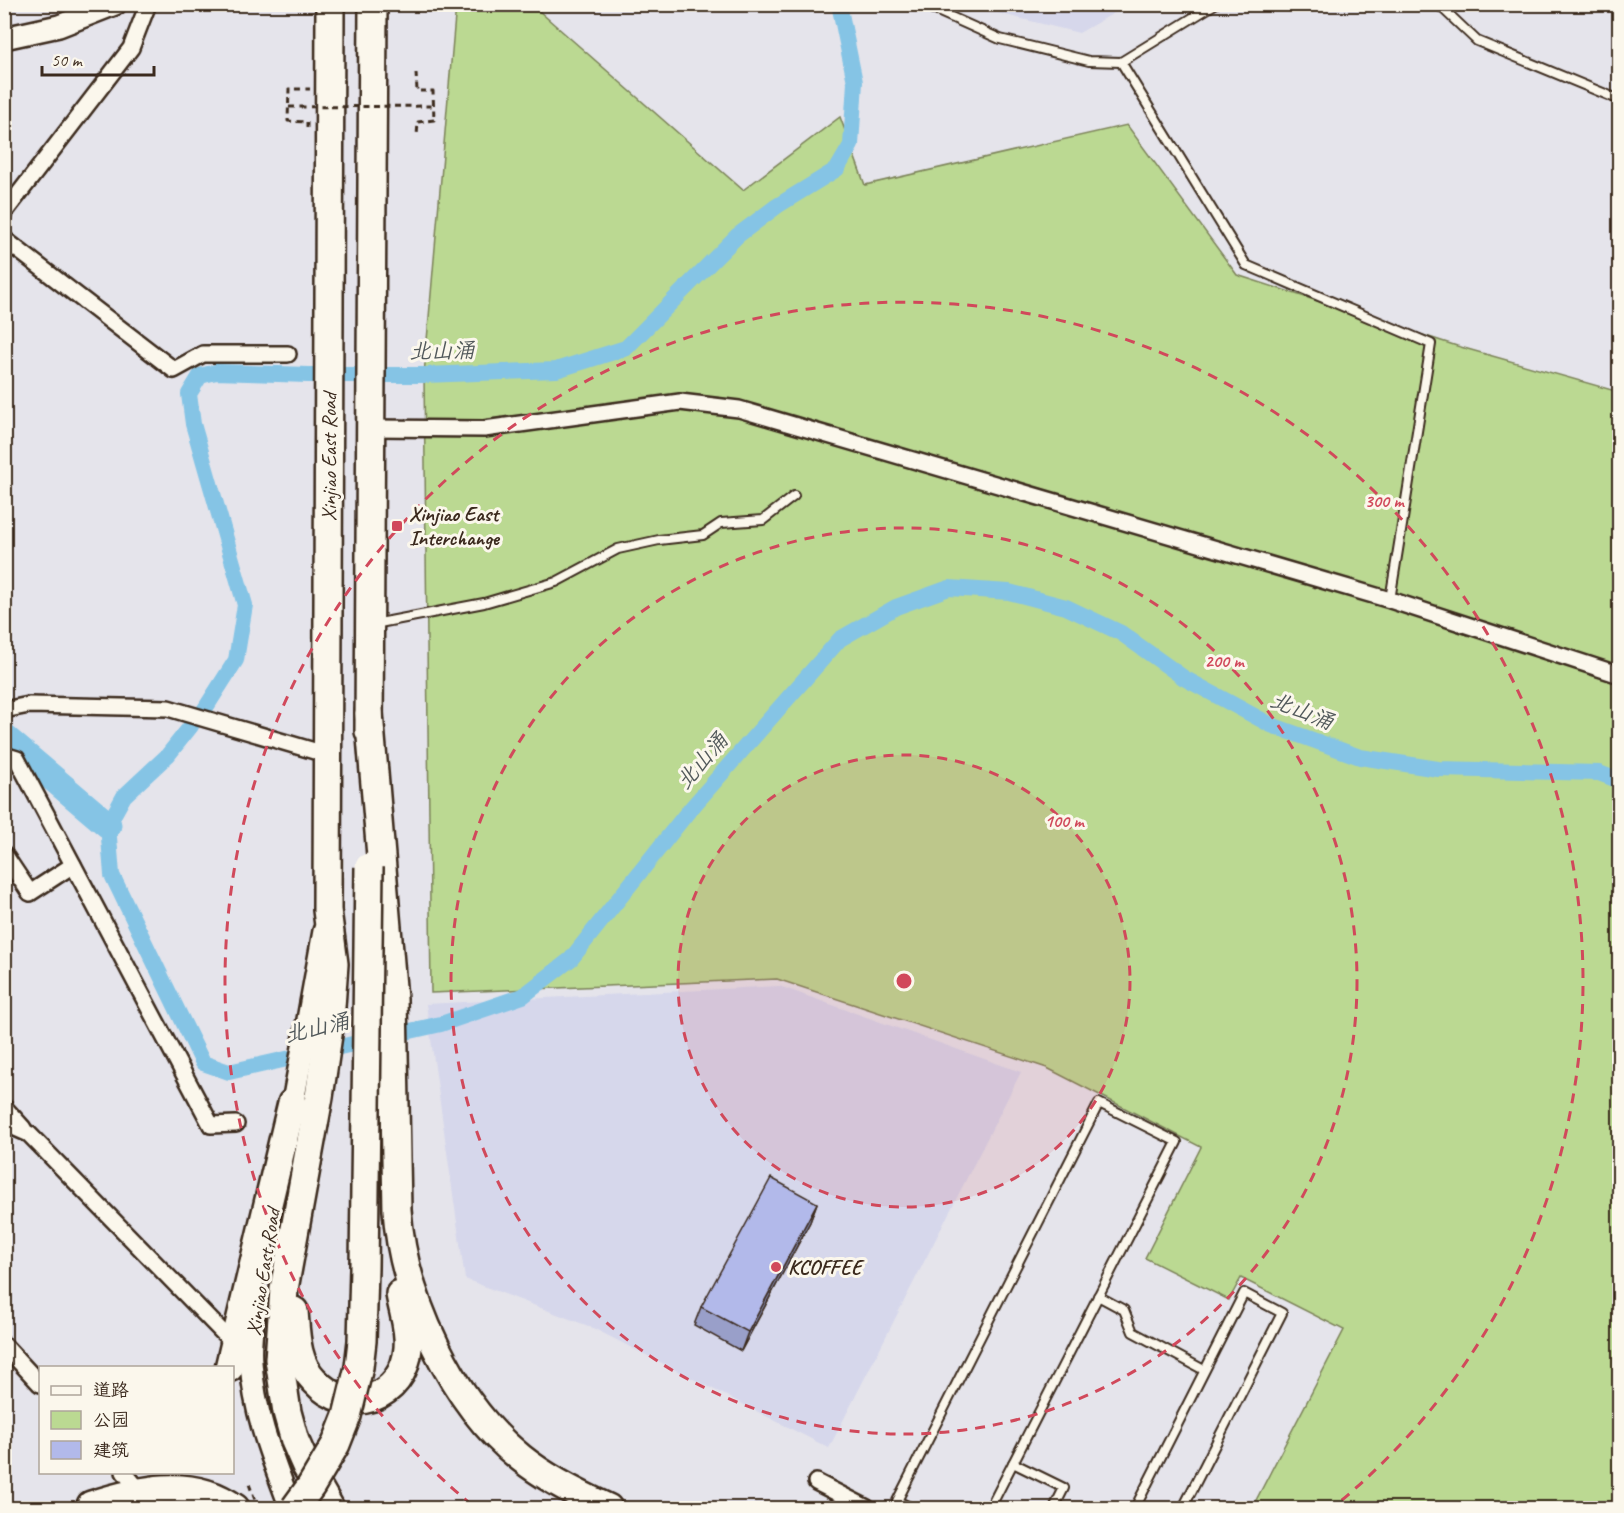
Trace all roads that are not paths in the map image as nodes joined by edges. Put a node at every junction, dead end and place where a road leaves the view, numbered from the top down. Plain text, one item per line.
1 (115, 4) edge
2 (148, 4) edge
3 (330, 4) edge
4 (374, 4) edge
5 (922, 4) edge
6 (1215, 4) edge
7 (1438, 4) edge
8 (4, 38) edge
9 (1121, 62) junction
10 (1620, 100) edge
11 (4, 213) edge
12 (4, 239) edge
13 (288, 354) dead end
14 (372, 417) junction
15 (794, 496) dead end
16 (1390, 600) junction
17 (370, 625) junction
18 (1620, 675) edge
19 (4, 710) edge
20 (369, 713) junction
21 (328, 755) junction
22 (4, 756) edge
23 (4, 854) edge
24 (73, 865) junction
25 (319, 1020) junction
26 (292, 1104) junction
27 (4, 1107) edge
28 (4, 1123) edge
29 (236, 1124) dead end
30 (29, 1134) junction
31 (399, 1233) junction
32 (290, 1250) junction
33 (1098, 1296) junction
34 (4, 1346) edge
35 (232, 1356) edge
36 (1204, 1370) junction
37 (39, 1383) edge
38 (1013, 1463) junction
39 (136, 1476) edge
40 (816, 1482) dead end
41 (85, 1507) edge
42 (235, 1509) edge
43 (293, 1509) edge
44 (330, 1509) edge
45 (608, 1509) edge
46 (867, 1509) edge
47 (912, 1509) edge
48 (990, 1509) edge
49 (1054, 1509) edge
50 (1135, 1509) edge
51 (1183, 1509) edge

1 - 8 street
2 - 11 street
3 - 21 highway, Xinjiao East Road
4 - 14 highway, Xinjiao East Road
5 - 9 lane
6 - 9 lane
7 - 10 lane
9 - 16 lane
12 - 13 street
14 - 16 street
14 - 17 highway, Xinjiao East Road
15 - 17 lane
16 - 18 street
17 - 20 highway, Xinjiao East Road
19 - 21 street
20 - 31 highway
20 - 43 highway, Xinjiao East Road, bridge
21 - 25 highway, Xinjiao East Road
22 - 24 street
23 - 24 street
24 - 29 street
25 - 26 street, Xinjiao East Road
25 - 32 highway, Xinjiao East Road
26 - 35 highway
26 - 43 street, Xinjiao East Road
27 - 30 street
28 - 30 street
30 - 35 street
31 - 32 highway
31 - 45 highway
32 - 44 highway
33 - 36 lane
33 - 38 lane
33 - 47 lane
34 - 37 street
36 - 50 lane
36 - 51 lane
38 - 48 lane
38 - 49 lane
39 - 41 highway
40 - 46 street
41 - 42 highway

